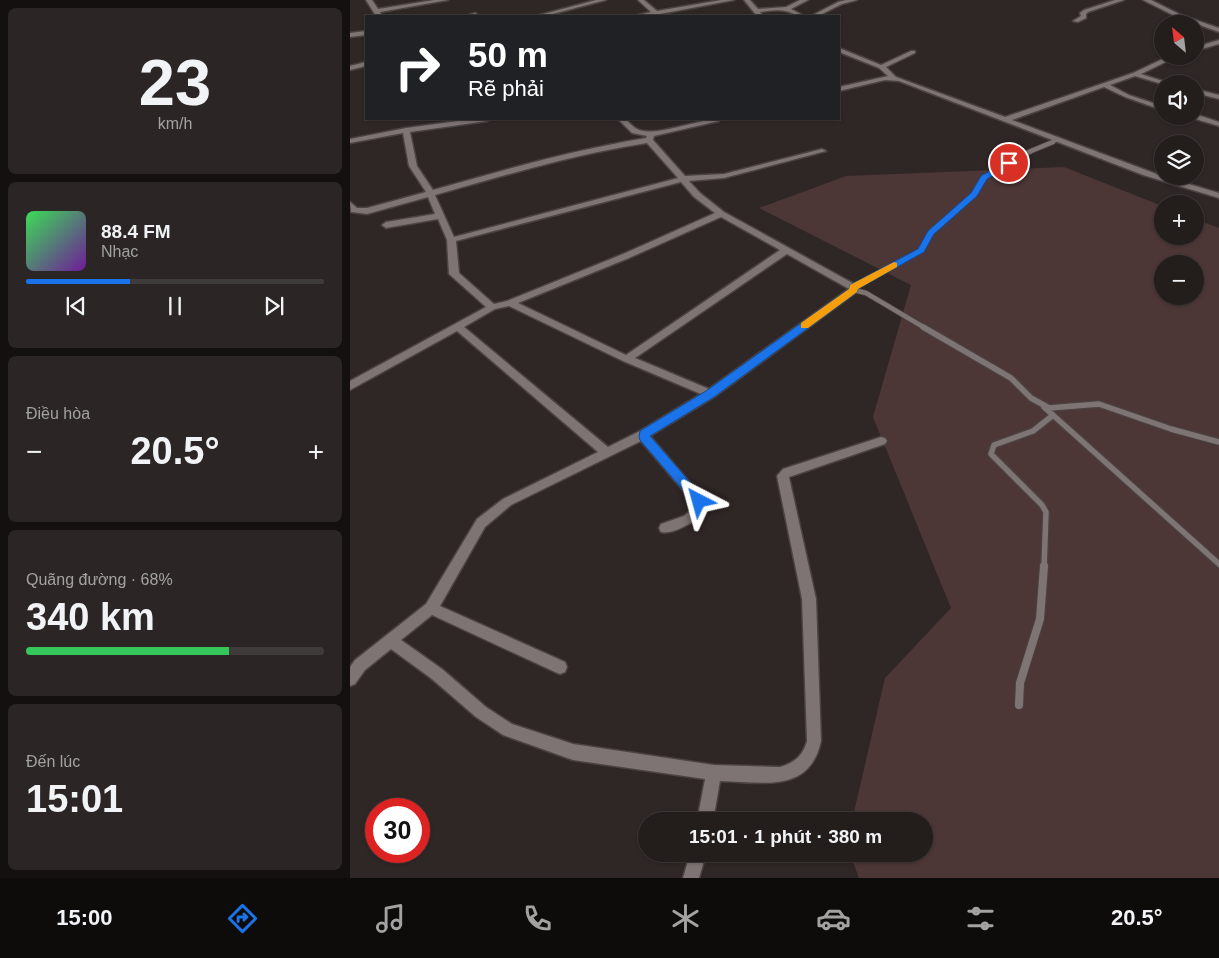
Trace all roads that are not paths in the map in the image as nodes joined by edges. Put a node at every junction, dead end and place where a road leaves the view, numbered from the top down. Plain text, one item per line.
1 (369, 0) edge
2 (445, 0) edge
3 (603, 0) edge
4 (641, 0) edge
5 (731, 0) edge
6 (747, 0) edge
7 (806, 0) edge
8 (854, 0) edge
9 (1121, 0) edge
10 (1146, 0) edge
11 (590, 1) edge
12 (788, 8) junction
13 (378, 14) edge
14 (758, 14) edge
15 (542, 15) edge
16 (657, 15) edge
17 (799, 15) edge
18 (816, 15) edge
19 (1076, 21) dead end
20 (1219, 30) edge
21 (365, 33) edge
22 (350, 35) edge
23 (1217, 44) edge
24 (1204, 47) edge
25 (840, 50) edge
26 (913, 52) dead end
27 (365, 64) edge
28 (1156, 65) edge
29 (881, 67) junction
30 (350, 68) edge
31 (1135, 74) junction
32 (893, 77) junction
33 (1154, 80) edge
34 (1104, 85) junction
35 (840, 89) edge
36 (1204, 93) edge
37 (1219, 97) edge
38 (1154, 105) edge
39 (1204, 119) edge
40 (471, 120) edge
41 (622, 120) edge
42 (713, 120) edge
43 (1004, 120) junction
44 (439, 122) edge
45 (1219, 124) edge
46 (406, 130) junction
47 (650, 138) junction
48 (1059, 140) junction
49 (350, 141) edge
50 (822, 151) dead end
51 (684, 179) junction
52 (430, 192) junction
53 (1219, 196) edge
54 (350, 205) edge
55 (721, 214) junction
56 (440, 216) junction
57 (386, 225) dead end
58 (451, 240) junction
59 (785, 251) junction
60 (853, 289) junction
61 (510, 303) junction
62 (492, 307) junction
63 (458, 327) junction
64 (627, 359) junction
65 (350, 386) edge
66 (710, 394) junction
67 (1040, 404) junction
68 (1052, 416) junction
69 (644, 434) junction
70 (881, 441) dead end
71 (1219, 442) edge
72 (606, 452) junction
73 (665, 528) dead end
74 (1219, 564) edge
75 (431, 608) junction
76 (390, 640) junction
77 (560, 667) dead end
78 (350, 679) edge
79 (1019, 705) dead end
80 (714, 774) junction
81 (707, 812) edge
82 (696, 862) edge
83 (691, 878) edge

1 - 13 street
2 - 13 street
3 - 11 street
4 - 16 street
5 - 16 street
6 - 14 street
7 - 12 street
8 - 18 street
9 - 19 street
10 - 20 street
11 - 15 street
12 - 14 street
12 - 17 street
21 - 22 street
23 - 24 street
25 - 29 street
26 - 29 street
27 - 30 street
28 - 31 street
29 - 32 street
31 - 33 street
31 - 34 street
32 - 35 street
32 - 43 street
34 - 38 street
34 - 43 street
36 - 37 street
39 - 45 street
40 - 44 street
41 - 47 street
42 - 47 street
43 - 48 street
44 - 46 street
46 - 49 street
46 - 52 street
47 - 51 street
47 - 52 street
48 - 53 street
48 - 60 lane
50 - 51 street
51 - 55 street
51 - 58 street
52 - 54 street
52 - 56 street
55 - 59 street
55 - 61 street
56 - 57 street
56 - 58 street
58 - 62 street
59 - 60 street
59 - 64 street
60 - 66 street
60 - 67 lane
61 - 62 street
61 - 64 street
62 - 63 street
63 - 65 street
63 - 72 street
64 - 66 street
66 - 69 street
67 - 68 lane
67 - 71 lane
68 - 74 lane
68 - 79 lane
69 - 72 street
69 - 73 street
70 - 80 street
72 - 75 street
75 - 76 street
75 - 77 street
76 - 78 street
76 - 80 street
80 - 81 street
82 - 83 street

